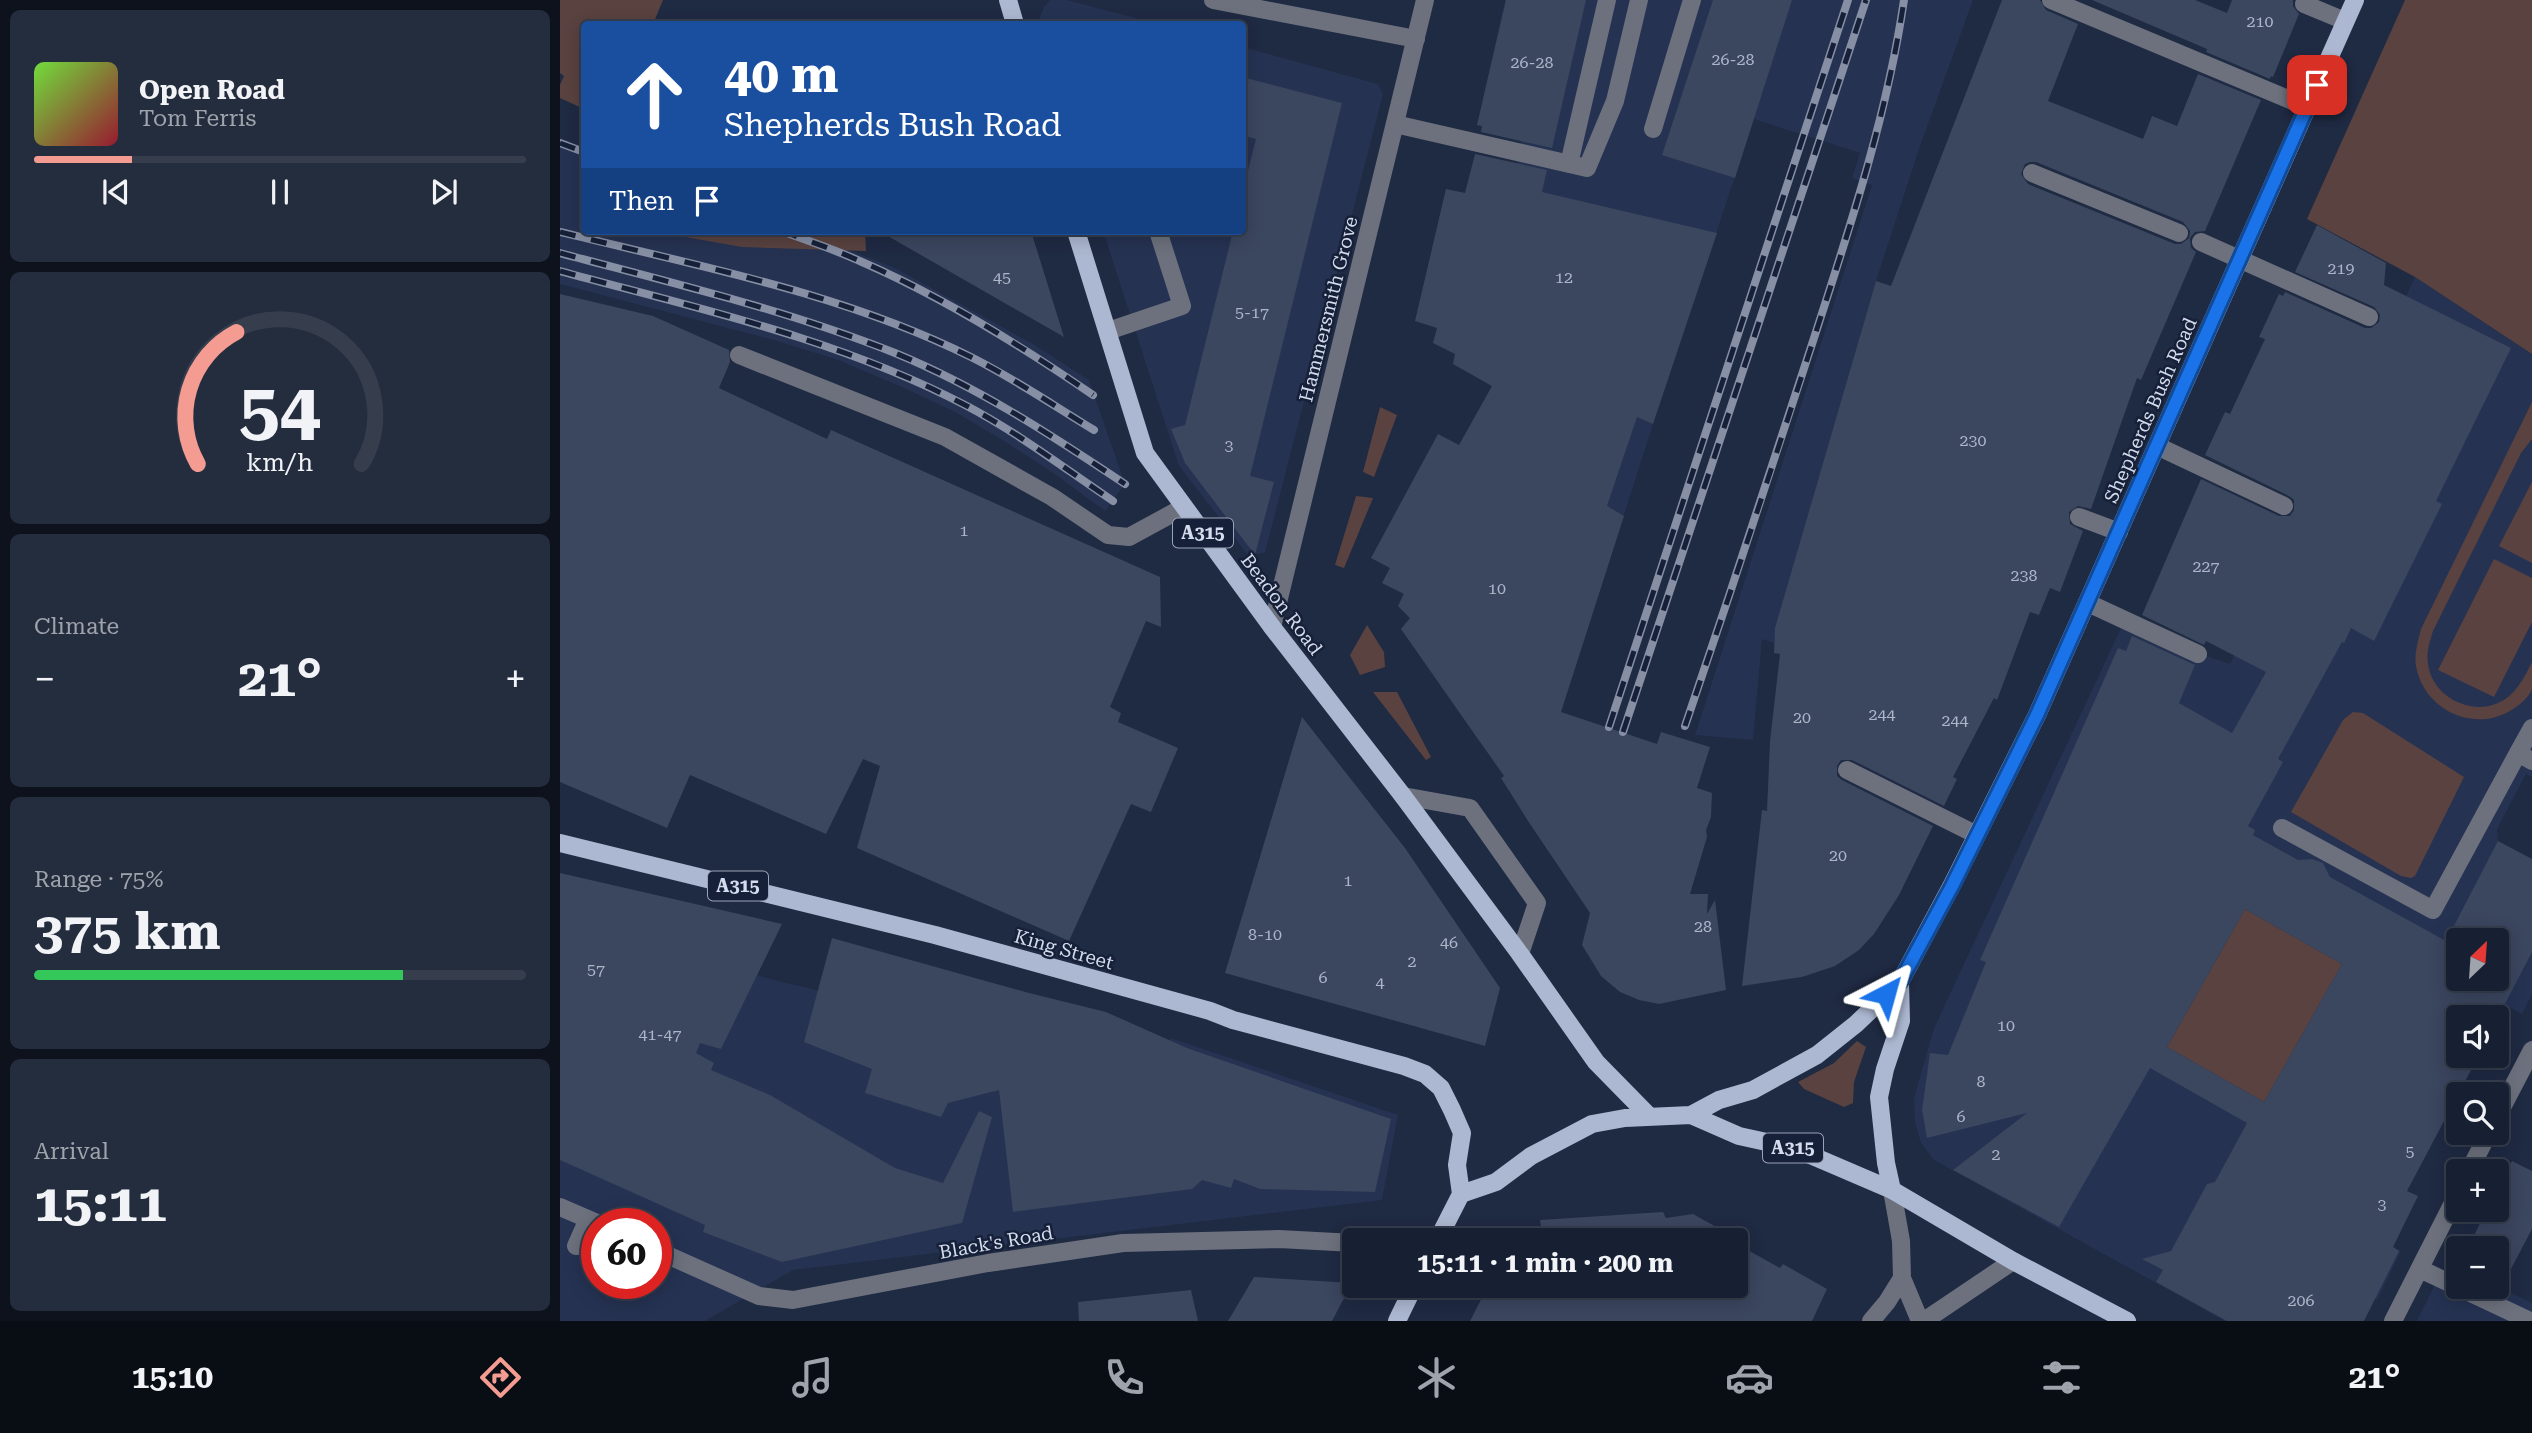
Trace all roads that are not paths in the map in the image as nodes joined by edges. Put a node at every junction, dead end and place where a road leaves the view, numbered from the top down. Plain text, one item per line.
1 (1008, 0) edge
2 (1213, 0) edge
3 (1425, 0) edge
4 (1607, 0) edge
5 (1640, 0) edge
6 (1692, 0) edge
7 (2051, 0) edge
8 (2355, 0) edge
9 (2304, 4) dead end
10 (1013, 21) edge
11 (2345, 21) junction
12 (1416, 38) junction
13 (2307, 107) junction
14 (1395, 124) junction
15 (1653, 128) dead end
16 (1569, 164) junction
17 (2032, 173) dead end
18 (2179, 233) dead end
19 (1077, 235) edge
20 (1159, 235) edge
21 (2201, 242) dead end
22 (2240, 258) junction
23 (2369, 317) dead end
24 (1108, 331) junction
25 (738, 355) dead end
26 (2157, 446) junction
27 (2284, 506) dead end
28 (1184, 507) junction
29 (2078, 517) dead end
30 (2119, 532) junction
31 (2088, 603) junction
32 (1272, 627) junction
33 (2198, 654) dead end
34 (2532, 728) edge
35 (2525, 757) edge
36 (1847, 770) dead end
37 (1403, 796) junction
38 (2283, 828) dead end
39 (1977, 835) junction
40 (560, 843) edge
41 (1520, 954) junction
42 (1900, 982) junction
43 (2532, 1050) edge
44 (2509, 1094) edge
45 (1690, 1115) junction
46 (1649, 1116) junction
47 (1892, 1190) junction
48 (1461, 1194) junction
49 (560, 1207) edge
50 (581, 1216) edge
51 (2446, 1217) edge
52 (1444, 1228) edge
53 (581, 1238) edge
54 (1342, 1242) edge
55 (576, 1246) dead end
56 (672, 1257) edge
57 (2013, 1261) junction
58 (2420, 1269) junction
59 (1902, 1278) junction
60 (1408, 1298) edge
61 (1397, 1321) edge
62 (1871, 1321) edge
63 (1922, 1321) edge
64 (2126, 1321) edge
65 (2393, 1321) edge
66 (2530, 1321) edge

1 - 10 main road
2 - 12 street
3 - 12 street, Hammersmith Grove
4 - 16 street
5 - 16 street
6 - 15 street
7 - 13 street
8 - 11 main road, Shepherds Bush Road
9 - 11 street
11 - 13 main road, Shepherds Bush Road
12 - 14 street, Hammersmith Grove
13 - 22 main road, Shepherds Bush Road
14 - 16 street
14 - 32 street, Hammersmith Grove
17 - 18 street
19 - 24 main road, Beadon Road / A315
20 - 24 street
21 - 22 street
22 - 23 street
22 - 26 main road, Shepherds Bush Road
24 - 28 main road, Beadon Road / A315
25 - 28 street
26 - 27 street
26 - 30 main road, Shepherds Bush Road
28 - 32 main road, Beadon Road / A315
29 - 30 street
30 - 31 main road, Shepherds Bush Road
31 - 33 street
31 - 39 main road, Shepherds Bush Road
32 - 37 main road, Beadon Road / A315
34 - 35 street
35 - 38 street
36 - 39 street
37 - 41 main road, Beadon Road / A315
37 - 41 street
39 - 42 main road, Shepherds Bush Road
40 - 48 main road, King Street / A315
41 - 46 main road, Beadon Road / A315
42 - 45 main road
42 - 47 main road
43 - 44 street
45 - 46 main road, A315
45 - 47 main road, A315
46 - 48 main road, A315
47 - 57 main road, A315
47 - 59 street
48 - 52 main road
49 - 50 street
51 - 58 street
53 - 55 street
54 - 56 street, Black's Road
57 - 63 street
57 - 64 main road, A315
58 - 65 street
58 - 66 street
59 - 62 street
59 - 63 street
60 - 61 main road

